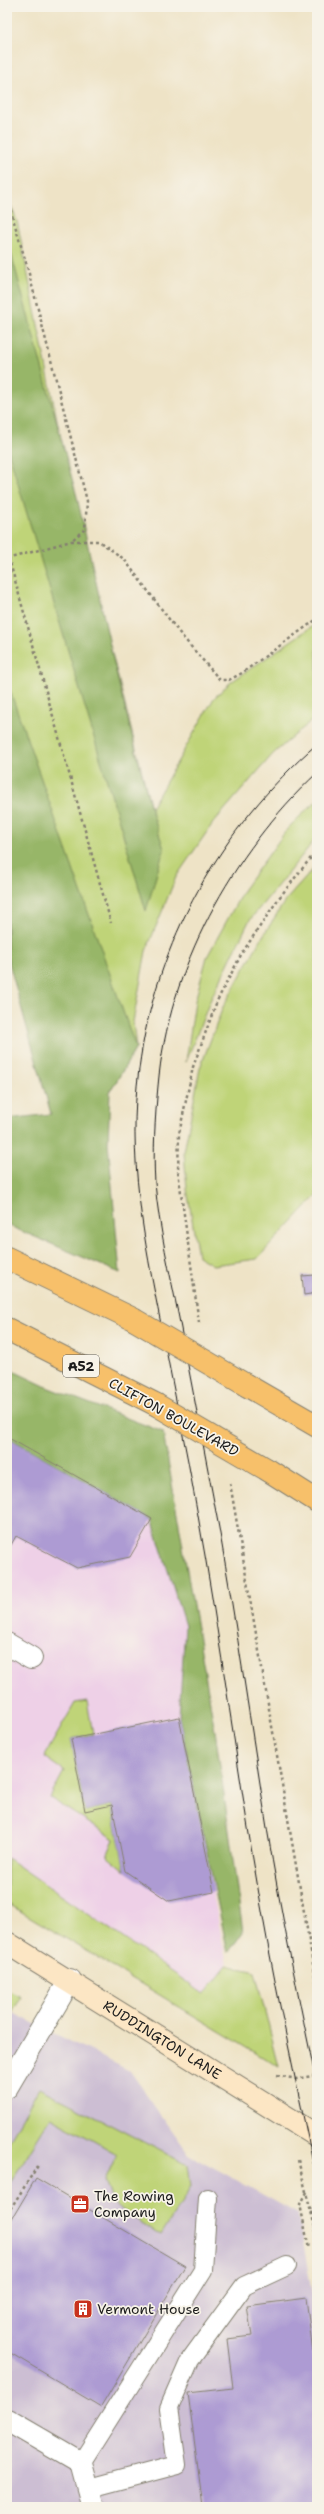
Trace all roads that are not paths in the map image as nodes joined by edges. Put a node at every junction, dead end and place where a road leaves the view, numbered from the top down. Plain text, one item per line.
1 (7, 1258) edge
2 (7, 1329) edge
3 (317, 1426) edge
4 (317, 1501) edge
5 (7, 1644) edge
6 (31, 1658) dead end
7 (7, 1943) edge
8 (70, 1980) junction
9 (7, 2086) edge
10 (317, 2136) edge
11 (208, 2198) dead end
12 (287, 2266) dead end
13 (7, 2420) edge
14 (81, 2463) junction
15 (91, 2498) edge

1 - 3 highway, bridge
2 - 4 highway, CLIFTON BOULEVARD / A52, bridge
5 - 6 street
7 - 8 main road, RUDDINGTON LANE
8 - 9 street
8 - 10 main road, RUDDINGTON LANE
11 - 14 lane
12 - 15 lane
13 - 14 street
14 - 15 street

